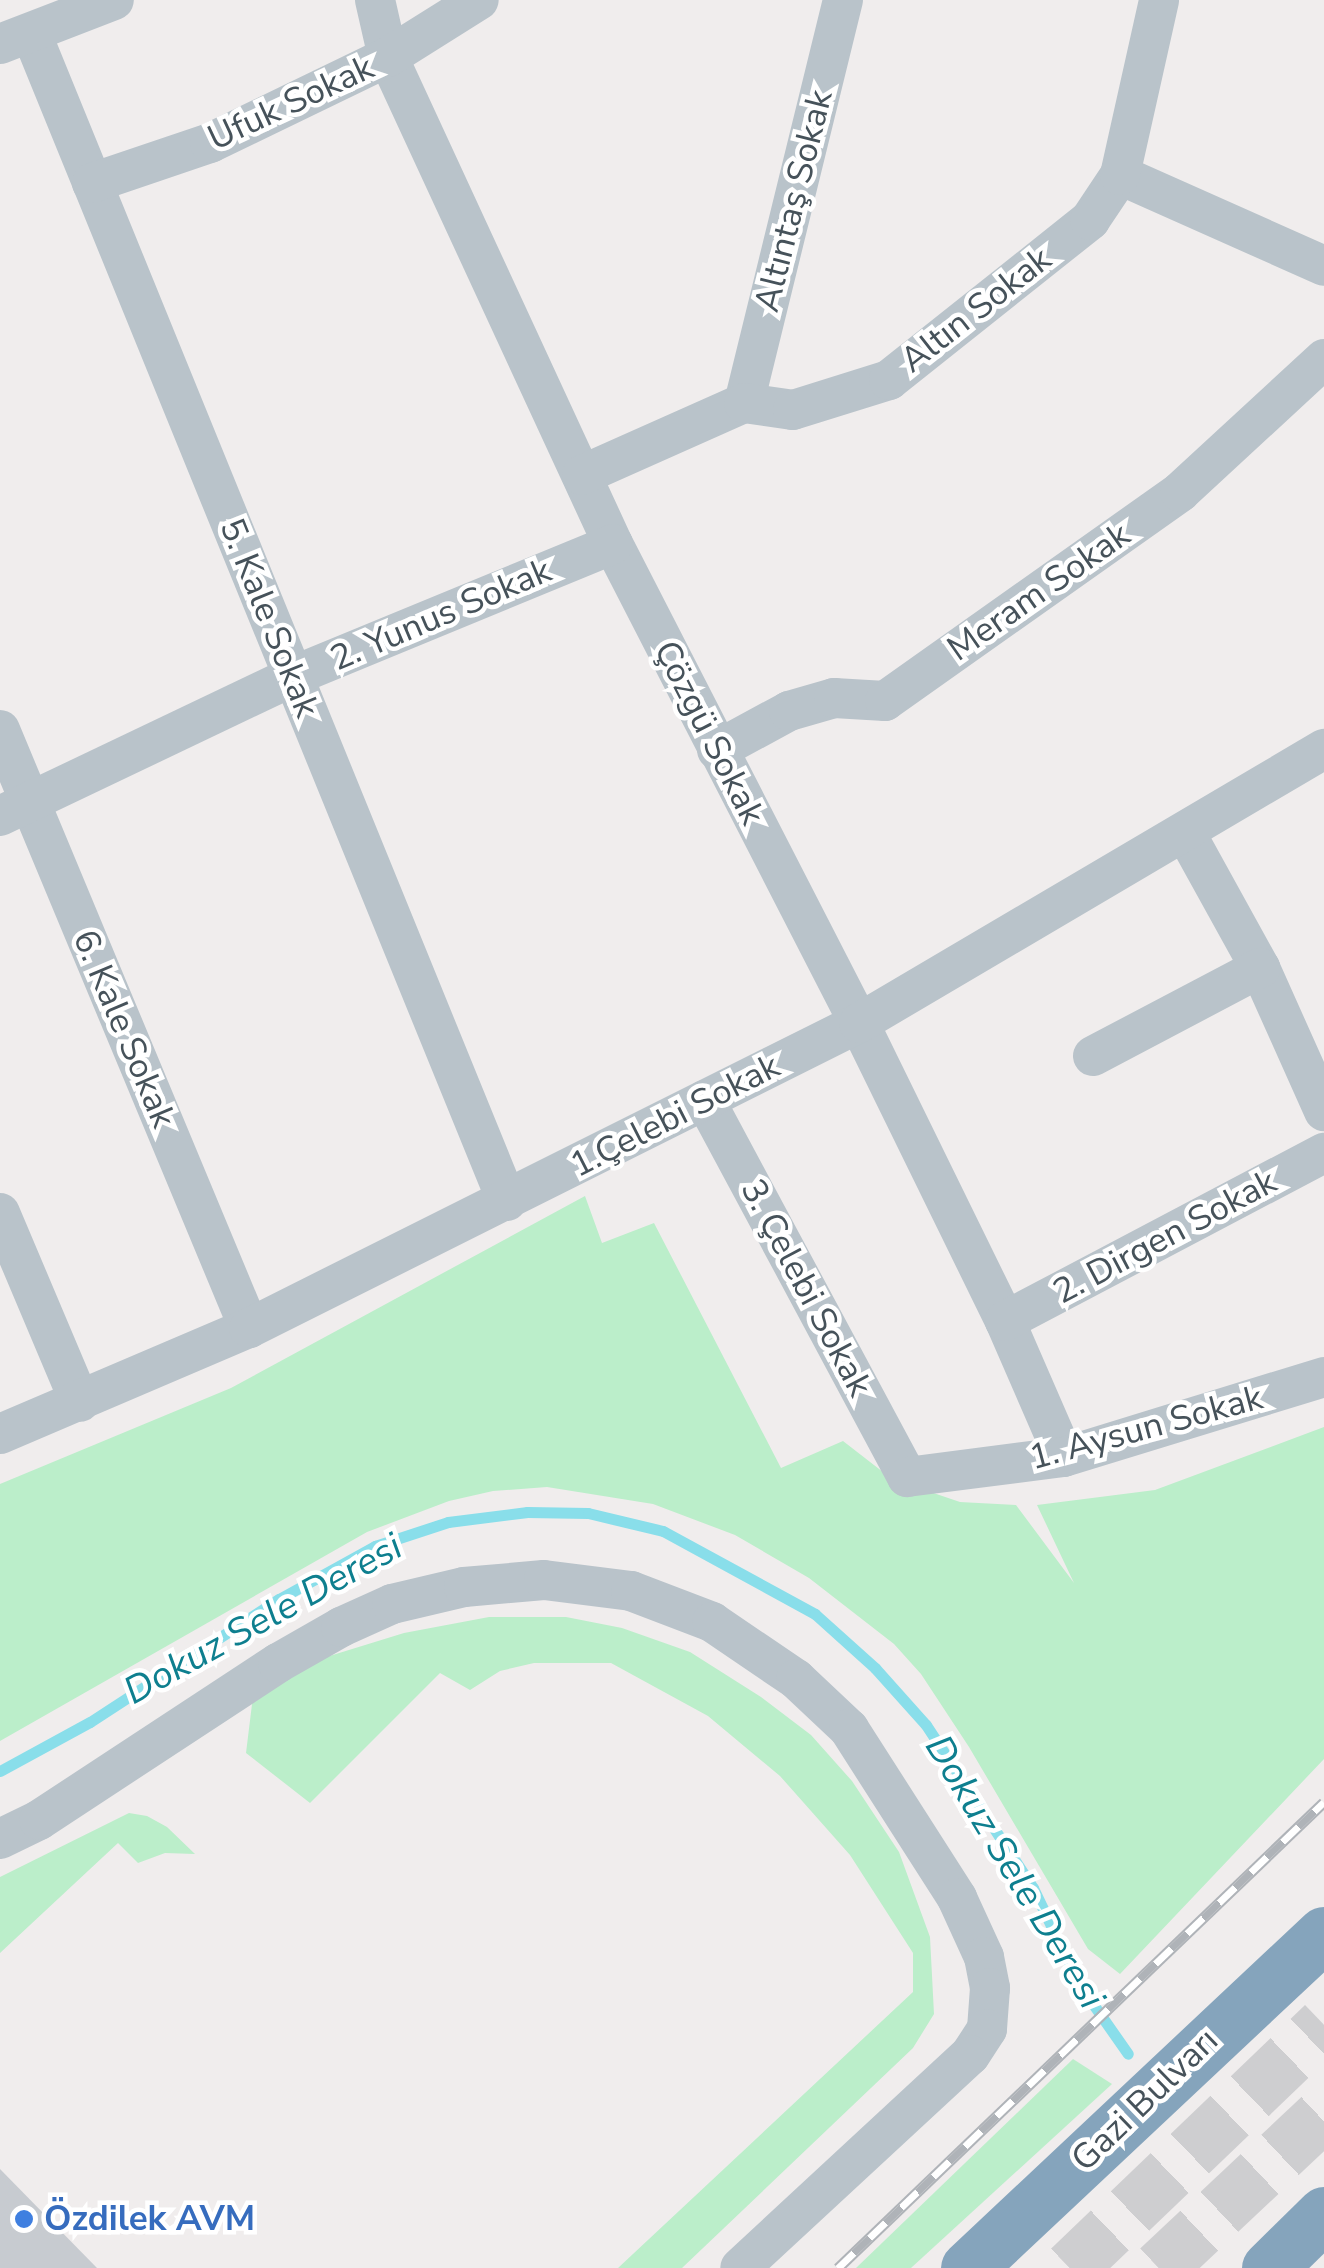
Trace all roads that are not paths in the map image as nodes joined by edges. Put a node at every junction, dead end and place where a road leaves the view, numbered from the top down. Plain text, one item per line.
1 (114, 0) edge
2 (375, 0) edge
3 (479, 0) edge
4 (843, 0) edge
5 (1160, 0) edge
6 (16, 39) edge
7 (388, 57) junction
8 (1120, 175) junction
9 (92, 184) junction
10 (1324, 266) edge
11 (1324, 359) edge
12 (744, 403) junction
13 (582, 474) junction
14 (613, 544) junction
15 (293, 676) junction
16 (0, 730) edge
17 (1324, 749) edge
18 (718, 750) junction
19 (15, 809) edge
20 (1185, 832) junction
21 (1260, 968) junction
22 (859, 1023) junction
23 (1094, 1056) dead end
24 (705, 1100) junction
25 (1324, 1111) edge
26 (1324, 1154) edge
27 (507, 1201) junction
28 (0, 1212) edge
29 (1006, 1321) junction
30 (248, 1328) junction
31 (1324, 1378) edge
32 (80, 1402) junction
33 (0, 1434) edge
34 (1064, 1457) junction
35 (907, 1477) joint
36 (0, 1839) edge
37 (1324, 1934) edge
38 (1324, 2214) edge
39 (740, 2268) edge
40 (968, 2268) edge
41 (1270, 2268) edge

1 - 6 street
2 - 7 street, Çözgü Sokak
3 - 7 street, Ufuk Sokak
4 - 12 street, Altıntaş Sokak
5 - 8 street, Altın Sokak
6 - 9 street, 5. Kale Sokak
7 - 9 street, Ufuk Sokak
7 - 13 street, Çözgü Sokak
8 - 10 street
8 - 12 street, Altın Sokak
9 - 15 street, 5. Kale Sokak
11 - 18 street, Meram Sokak
12 - 13 street
13 - 14 street, Çözgü Sokak
14 - 15 street, 2. Yunus Sokak
14 - 18 street, Çözgü Sokak
15 - 19 street, 2. Yunus Sokak
15 - 27 street, 5. Kale Sokak
16 - 19 street, 6. Kale Sokak
17 - 20 street, 1.Çelebi Sokak
18 - 22 street, Çözgü Sokak
19 - 30 street, 6. Kale Sokak
20 - 21 street
20 - 22 street, 1.Çelebi Sokak
21 - 23 street
21 - 25 street
22 - 24 street, 1.Çelebi Sokak
22 - 29 street, Çözgü Sokak
24 - 27 street, 1.Çelebi Sokak
24 - 35 street, 3. Çelebi Sokak
26 - 29 street, 2. Dirgen Sokak
27 - 30 street, 1.Çelebi Sokak
28 - 32 street
29 - 34 street, Çözgü Sokak
30 - 32 street, 1.Çelebi Sokak
31 - 34 street, 1. Aysun Sokak
32 - 33 street, 1.Çelebi Sokak
34 - 35 street, 1. Aysun Sokak
36 - 39 street
37 - 40 highway, Gazi Bulvarı
38 - 41 highway

